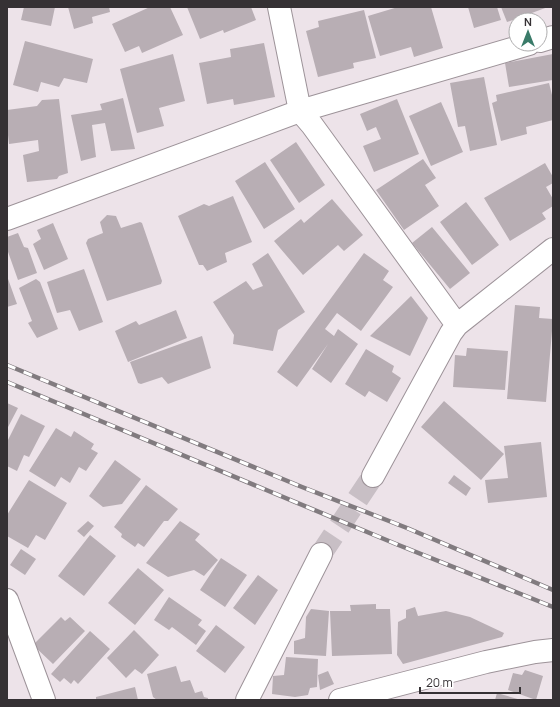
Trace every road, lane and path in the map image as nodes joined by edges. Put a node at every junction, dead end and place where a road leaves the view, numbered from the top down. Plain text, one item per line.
1 (279, 7) edge
2 (508, 50) edge
3 (300, 111) junction
4 (7, 219) edge
5 (553, 249) edge
6 (457, 325) junction
7 (373, 476) tunnel mouth
8 (321, 554) tunnel mouth
9 (7, 600) edge
10 (553, 650) edge
11 (44, 700) edge
12 (247, 700) edge
13 (340, 700) edge

1 - 3 street
2 - 3 street
3 - 4 street
3 - 6 street
5 - 6 street
6 - 7 street
8 - 12 street
9 - 11 street
10 - 13 street

